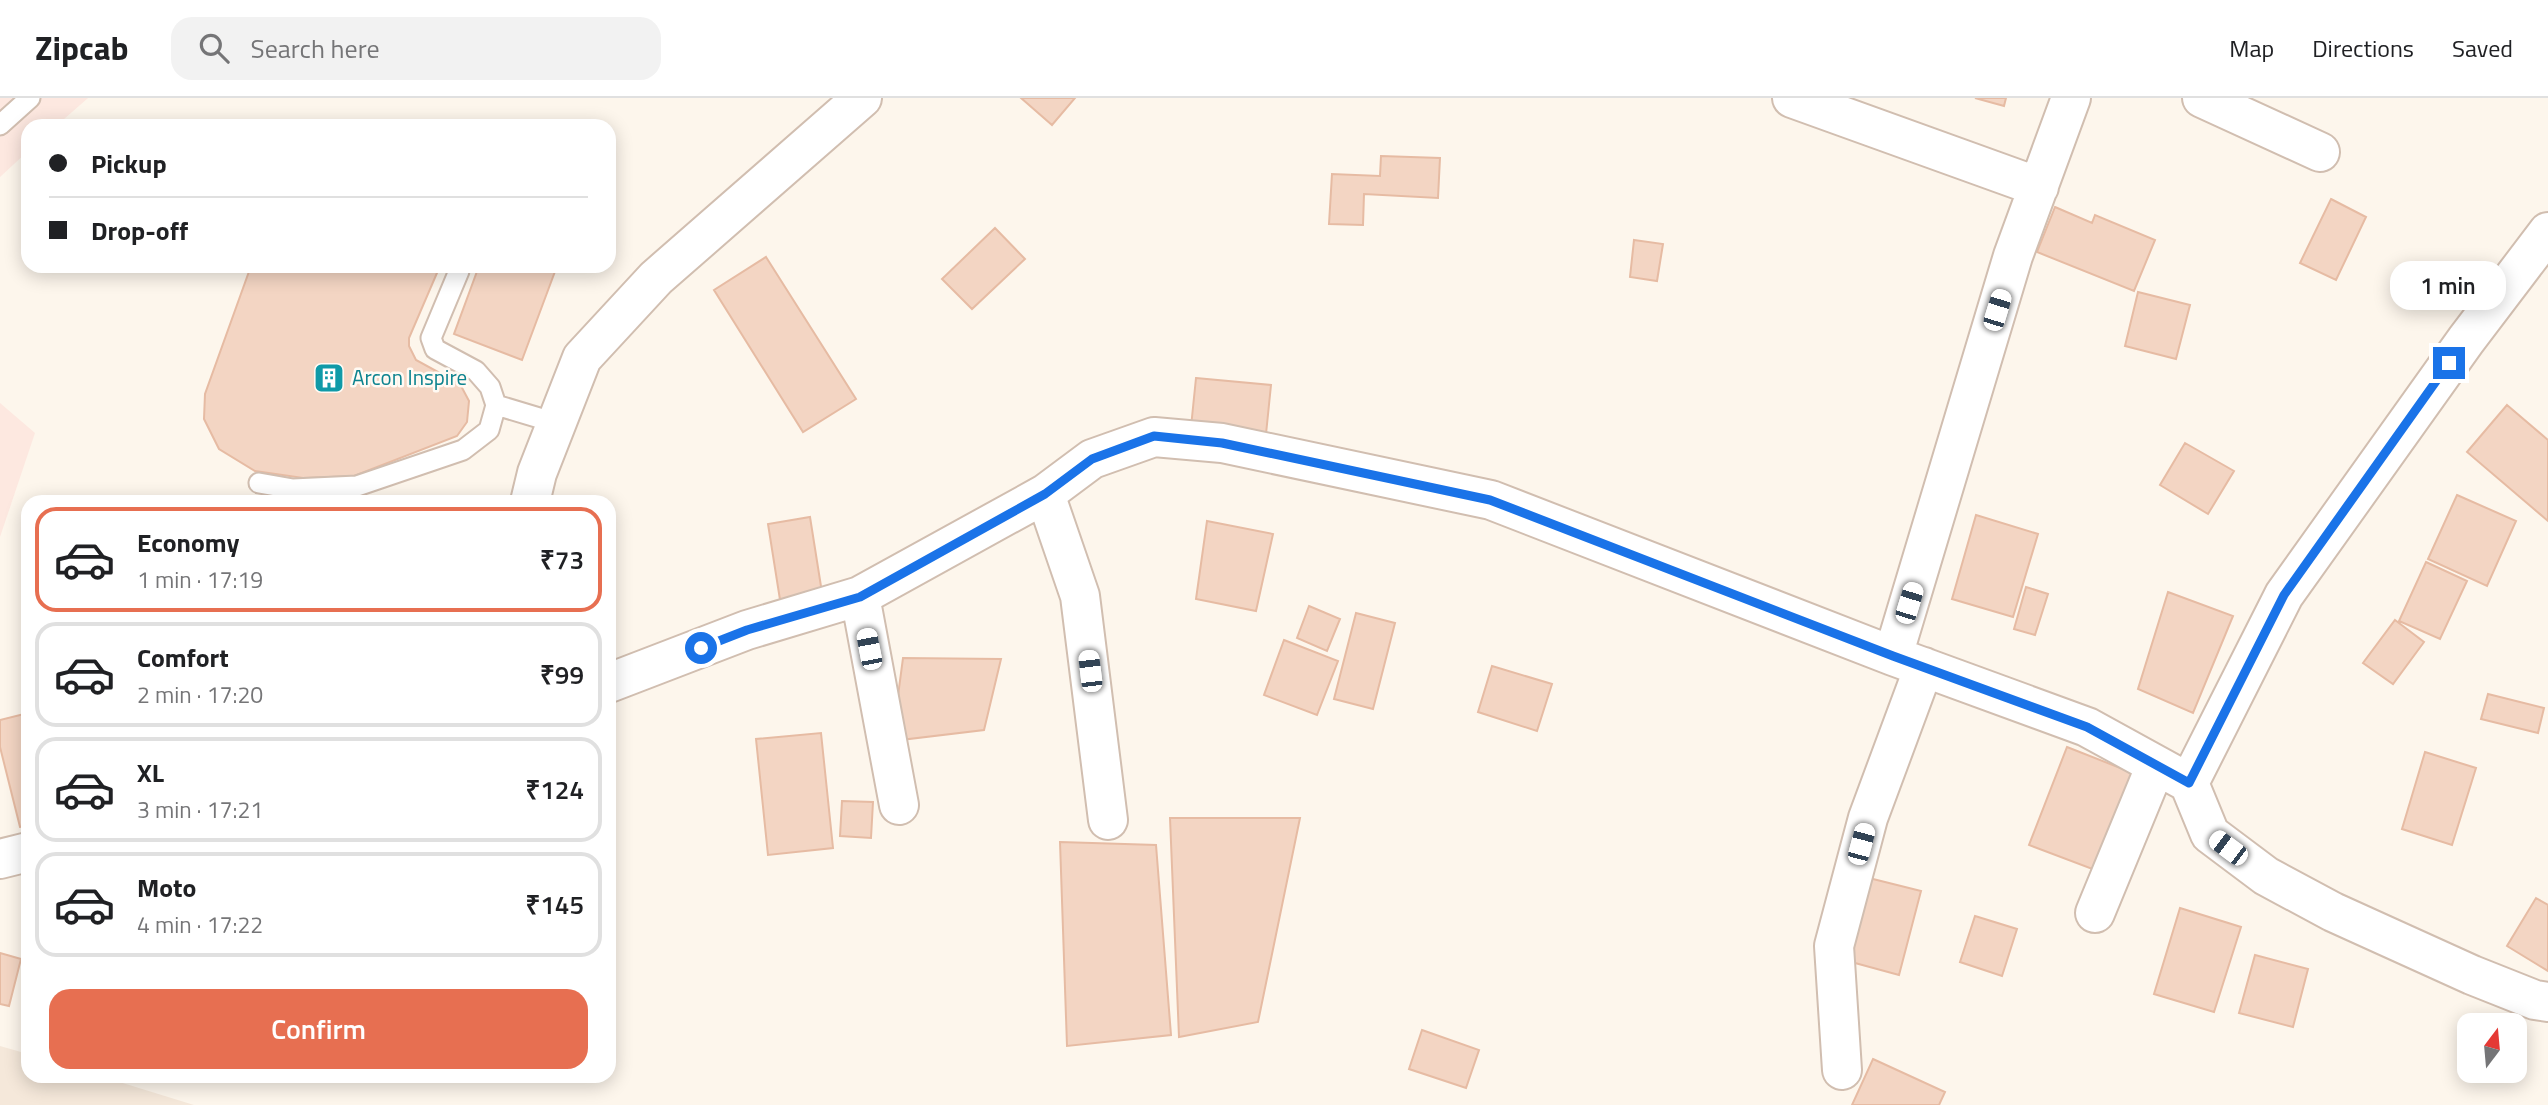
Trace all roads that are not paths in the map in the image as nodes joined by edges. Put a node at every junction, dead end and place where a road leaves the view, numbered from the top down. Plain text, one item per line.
1 (30, 98) edge
2 (862, 98) edge
3 (1792, 98) edge
4 (2071, 98) edge
5 (2202, 98) edge
6 (0, 125) edge
7 (2320, 152) dead end
8 (2039, 187) junction
9 (2548, 232) edge
10 (458, 273) edge
11 (496, 405) junction
12 (556, 424) junction
13 (259, 483) dead end
14 (1045, 494) junction
15 (532, 495) edge
16 (860, 597) junction
17 (1908, 662) junction
18 (616, 680) edge
19 (2155, 765) junction
20 (2189, 783) junction
21 (899, 805) dead end
22 (1108, 820) dead end
23 (21, 854) edge
24 (0, 859) edge
25 (2095, 913) dead end
26 (2548, 1002) edge
27 (1842, 1070) dead end

1 - 6 lane
2 - 12 street
3 - 8 street
4 - 8 street
5 - 7 street
8 - 17 street
9 - 20 street
10 - 11 lane
11 - 12 lane
11 - 13 lane
12 - 15 street
14 - 16 street
14 - 17 street
14 - 22 street
16 - 18 street
16 - 21 street
17 - 19 street
17 - 27 street
19 - 20 street
19 - 25 street
20 - 26 street
23 - 24 street

